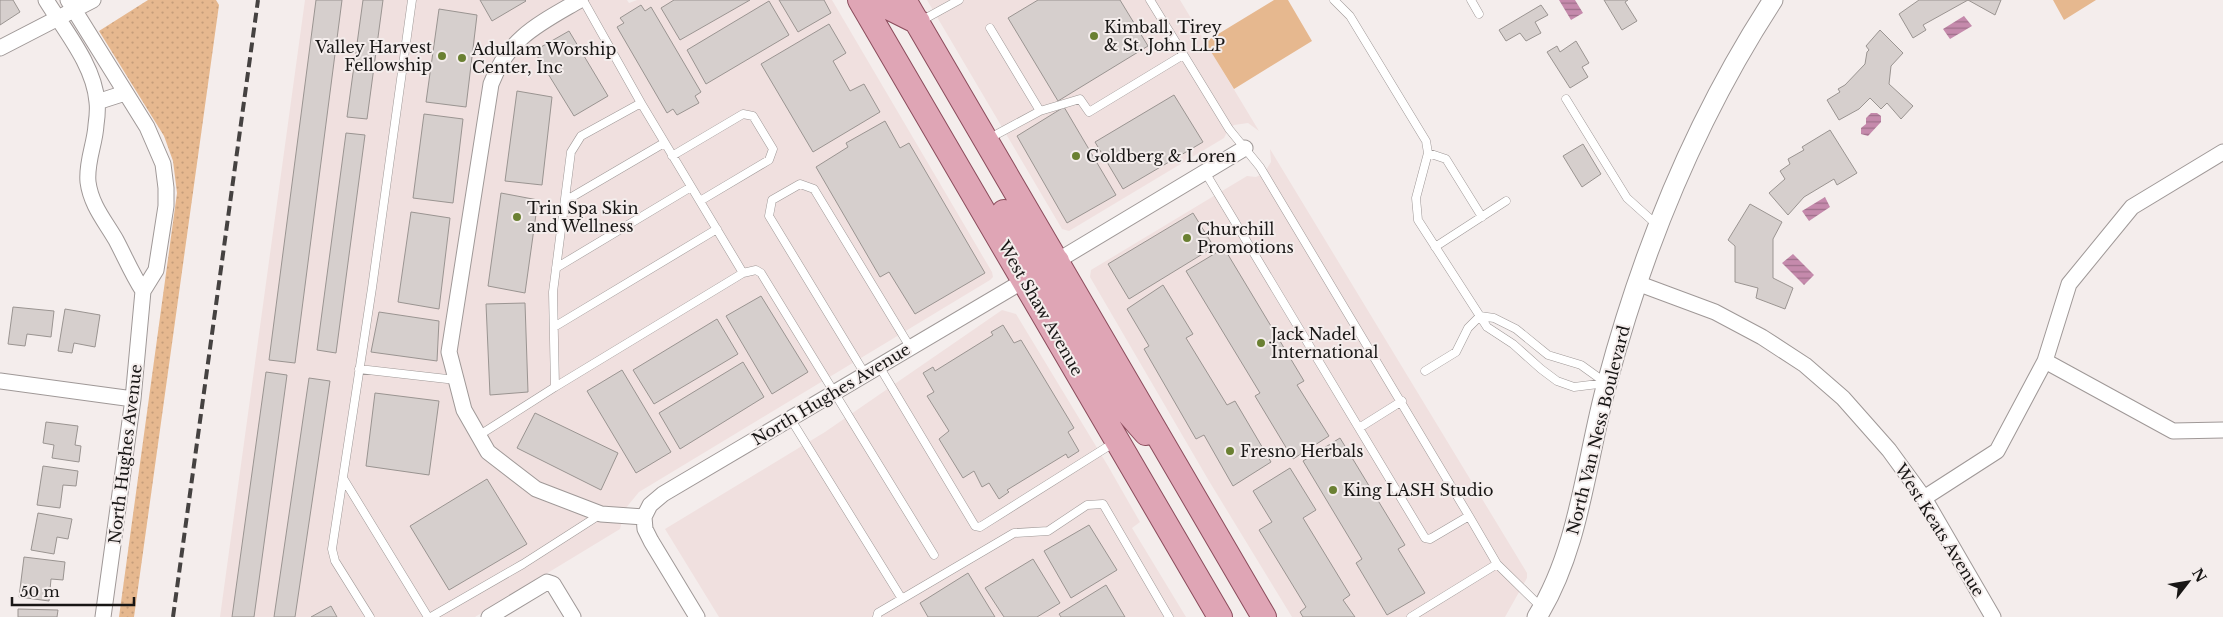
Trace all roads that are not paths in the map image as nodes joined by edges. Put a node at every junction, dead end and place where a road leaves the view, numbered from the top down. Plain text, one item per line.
1 (46, 0) edge
2 (93, 0) edge
3 (412, 0) edge
4 (581, 0) edge
5 (860, 0) edge
6 (884, 0) edge
7 (904, 0) edge
8 (959, 0) edge
9 (1150, 0) edge
10 (1471, 0) edge
11 (1773, 0) edge
12 (1338, 1) edge
13 (72, 5) edge
14 (1479, 14) dead end
15 (58, 18) junction
16 (918, 22) junction
17 (990, 28) dead end
18 (0, 48) edge
19 (1183, 55) junction
20 (900, 67) junction
21 (125, 93) junction
22 (1566, 98) dead end
23 (97, 102) junction
24 (641, 103) junction
25 (1040, 111) junction
26 (986, 140) junction
27 (664, 143) junction
28 (1245, 148) junction
29 (2223, 152) edge
30 (1428, 153) junction
31 (672, 156) junction
32 (1205, 172) junction
33 (691, 187) junction
34 (565, 201) junction
35 (700, 201) junction
36 (1506, 201) dead end
37 (1482, 217) junction
38 (1657, 225) junction
39 (717, 230) junction
40 (1435, 247) junction
41 (1057, 261) junction
42 (556, 268) junction
43 (743, 273) junction
44 (1024, 280) junction
45 (1637, 283) junction
46 (143, 291) junction
47 (1480, 316) junction
48 (554, 327) junction
49 (910, 347) junction
50 (2045, 361) junction
51 (879, 366) junction
52 (360, 369) junction
53 (1425, 371) dead end
54 (866, 374) junction
55 (456, 380) junction
56 (0, 381) edge
57 (1606, 383) junction
58 (554, 387) junction
59 (834, 392) junction
60 (134, 399) junction
61 (1402, 401) junction
62 (790, 418) junction
63 (1359, 428) junction
64 (2223, 430) edge
65 (478, 436) junction
66 (1116, 440) junction
67 (342, 478) junction
68 (1186, 480) junction
69 (1924, 498) junction
70 (601, 514) junction
71 (644, 516) junction
72 (1469, 516) junction
73 (934, 555) dead end
74 (1497, 564) junction
75 (902, 599) junction
76 (1540, 613) edge
77 (1415, 616) edge
78 (103, 617) edge
79 (370, 617) edge
80 (430, 617) edge
81 (489, 617) edge
82 (573, 617) edge
83 (697, 617) edge
84 (877, 617) edge
85 (1168, 617) edge
86 (1220, 617) edge
87 (1264, 617) edge
88 (1993, 617) edge

1 - 15 street
2 - 13 street
3 - 52 lane
4 - 24 lane
4 - 55 street
5 - 20 main road, West Shaw Avenue
6 - 16 main road
7 - 16 main road
8 - 16 lane
9 - 19 lane
10 - 14 lane
11 - 38 street, North Van Ness Boulevard
12 - 30 lane
13 - 15 street
13 - 21 street
15 - 18 street
15 - 23 street
16 - 26 main road
17 - 25 lane
19 - 25 lane
19 - 28 lane
20 - 41 main road
20 - 44 main road, West Shaw Avenue
21 - 23 street
21 - 46 street
22 - 38 lane
23 - 46 street
24 - 27 lane
24 - 34 lane
25 - 26 lane
26 - 41 main road
27 - 31 lane
27 - 34 lane
28 - 32 street
28 - 61 lane
29 - 50 street
30 - 37 lane
30 - 40 lane
31 - 33 lane
31 - 35 lane
32 - 41 street
32 - 63 lane
33 - 35 lane
33 - 42 lane
34 - 42 lane
35 - 39 lane
36 - 37 lane
37 - 40 lane
38 - 45 street, North Van Ness Boulevard
39 - 43 lane
39 - 48 lane
40 - 47 lane
41 - 68 main road
42 - 48 lane
43 - 58 lane
43 - 59 lane
44 - 49 street, North Hughes Avenue
44 - 66 main road, West Shaw Avenue
44 - 68 main road
45 - 57 street, North Van Ness Boulevard
45 - 69 street, West Keats Avenue
46 - 60 street, North Hughes Avenue
47 - 53 lane
47 - 57 lane
47 - 57 lane
48 - 58 lane
49 - 51 street, North Hughes Avenue
49 - 54 lane
50 - 64 street
50 - 69 street
51 - 54 street, North Hughes Avenue
51 - 66 lane
52 - 55 lane
52 - 67 lane
54 - 59 street, North Hughes Avenue
55 - 65 street
56 - 60 street
57 - 76 street, North Van Ness Boulevard
58 - 65 lane
59 - 62 street, North Hughes Avenue
59 - 73 lane
60 - 78 street, North Hughes Avenue
61 - 63 lane
61 - 72 lane
62 - 71 street, North Hughes Avenue
62 - 75 lane
63 - 72 lane
65 - 70 street
66 - 86 main road, West Shaw Avenue
67 - 79 lane
67 - 80 lane
68 - 87 main road
69 - 88 street, West Keats Avenue
70 - 71 street
70 - 80 lane
71 - 83 street
72 - 74 lane
74 - 76 lane
74 - 77 lane
75 - 84 lane
75 - 85 lane
81 - 82 street

